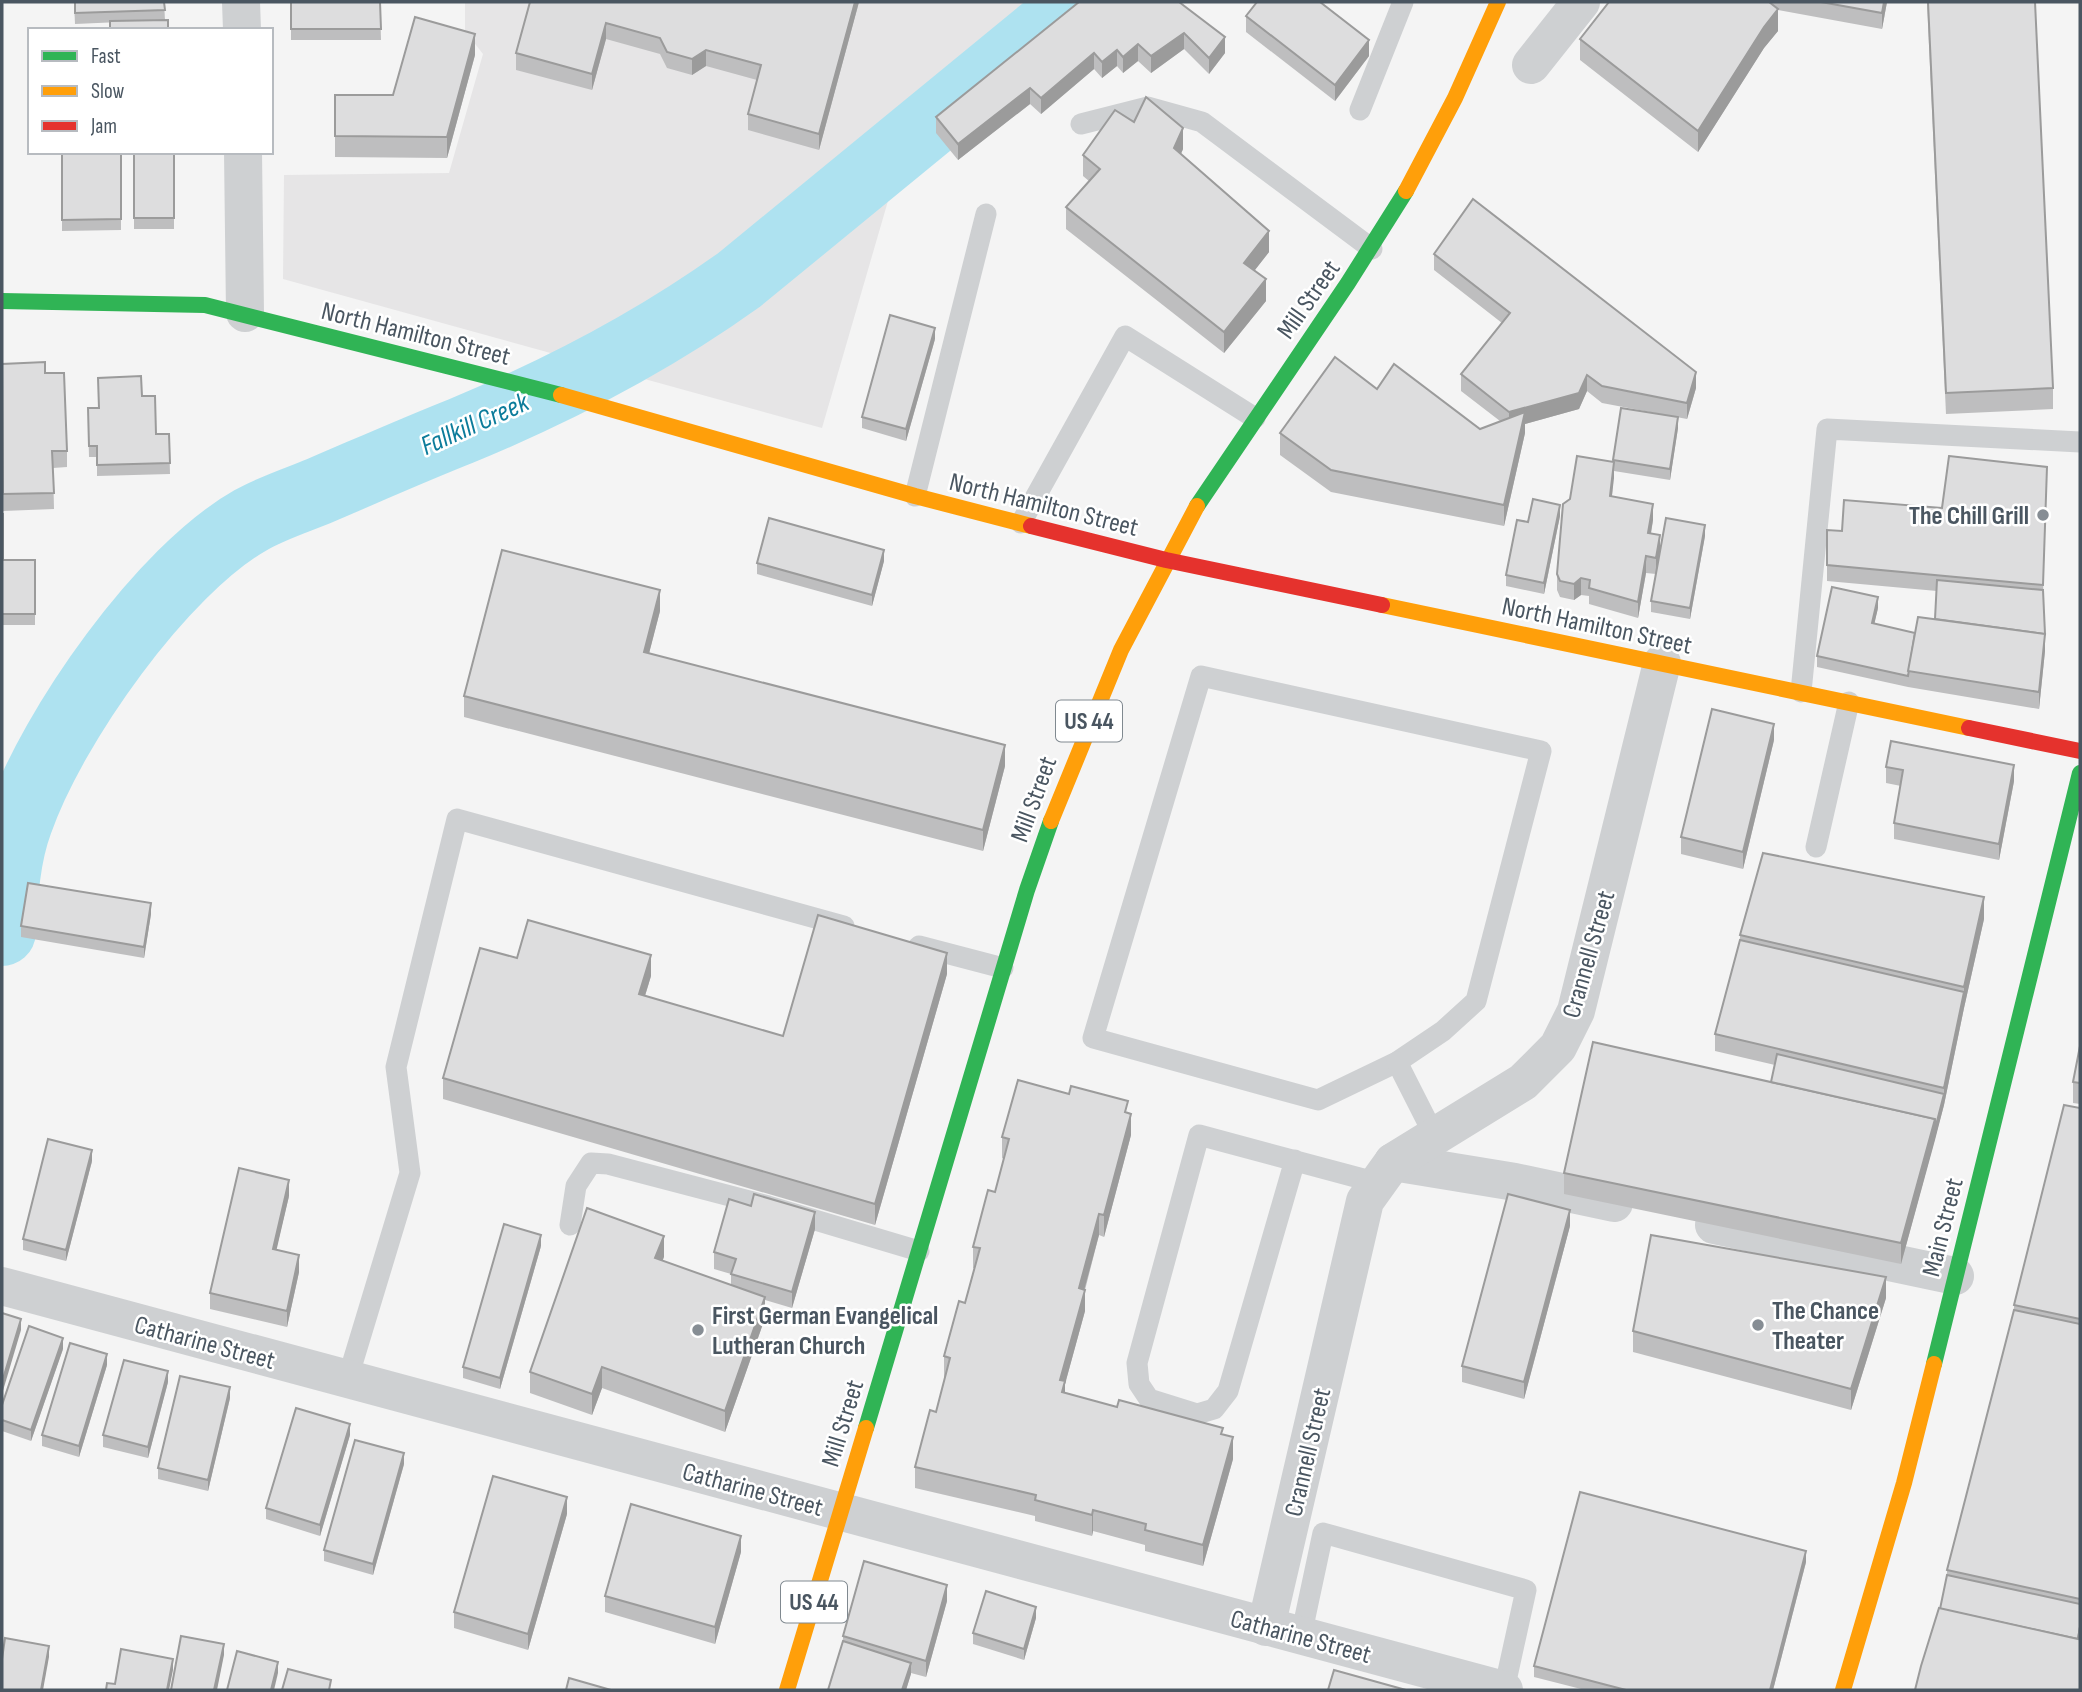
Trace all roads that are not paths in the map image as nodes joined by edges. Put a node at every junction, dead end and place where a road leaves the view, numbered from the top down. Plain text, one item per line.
1 (241, 2) edge
2 (1403, 2) edge
3 (1498, 2) edge
4 (1581, 2) edge
5 (242, 28) edge
6 (1531, 65) dead end
7 (1360, 110) dead end
8 (1081, 124) dead end
9 (243, 154) edge
10 (986, 214) dead end
11 (1371, 249) junction
12 (2, 301) edge
13 (245, 313) junction
14 (1255, 418) junction
15 (2080, 442) edge
16 (915, 496) junction
17 (1020, 523) junction
18 (1166, 560) junction
19 (1662, 663) junction
20 (1801, 692) junction
21 (1849, 702) junction
22 (2080, 751) edge
23 (2080, 773) edge
24 (1816, 847) dead end
25 (868, 932) edge
26 (895, 939) edge
27 (1003, 968) junction
28 (1397, 1062) junction
29 (1434, 1135) junction
30 (1294, 1160) junction
31 (1386, 1172) junction
32 (570, 1225) dead end
33 (919, 1251) junction
34 (1955, 1276) junction
35 (2, 1286) edge
36 (347, 1381) junction
37 (841, 1513) junction
38 (1283, 1631) junction
39 (787, 1690) edge
40 (1504, 1690) edge
41 (1843, 1690) edge

1 - 5 street
2 - 7 lane
3 - 11 main road, Mill Street / US 44
4 - 6 street
8 - 11 lane
9 - 13 street
10 - 16 lane
11 - 14 main road, Mill Street / US 44
12 - 13 main road, North Hamilton Street
13 - 16 main road, North Hamilton Street
14 - 17 lane
14 - 18 main road, Mill Street / US 44
15 - 20 lane
16 - 17 main road, North Hamilton Street
17 - 18 main road, North Hamilton Street
18 - 19 main road, North Hamilton Street
18 - 27 main road, Mill Street / US 44
19 - 20 main road, North Hamilton Street
19 - 29 street, Crannell Street
20 - 21 main road, North Hamilton Street
21 - 22 main road, North Hamilton Street
21 - 24 lane
23 - 34 main road, Main Street
25 - 36 lane
26 - 27 lane
27 - 33 main road, Mill Street / US 44
28 - 28 lane
28 - 29 lane
29 - 31 street, Crannell Street
30 - 30 lane
30 - 31 lane
31 - 34 street
31 - 38 street, Crannell Street
32 - 33 lane
33 - 37 main road, Mill Street / US 44
34 - 41 main road, Main Street
35 - 36 street, Catharine Street
36 - 37 street, Catharine Street
37 - 38 street, Catharine Street
37 - 39 main road, Mill Street / US 44
38 - 40 street, Catharine Street
38 - 40 lane

